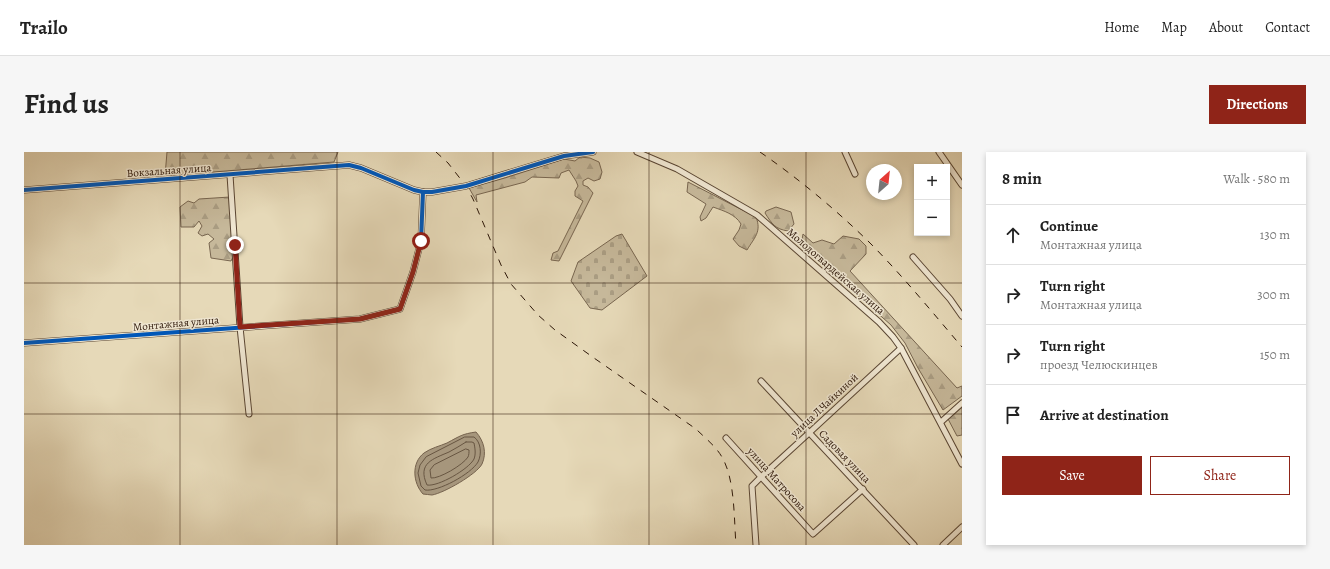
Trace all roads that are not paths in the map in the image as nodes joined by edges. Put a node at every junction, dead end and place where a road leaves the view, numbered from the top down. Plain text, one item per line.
1 (593, 152) edge
2 (637, 152) edge
3 (845, 152) edge
4 (938, 152) edge
5 (855, 174) dead end
6 (230, 175) junction
7 (962, 184) edge
8 (24, 190) edge
9 (423, 192) junction
10 (913, 257) dead end
11 (962, 316) edge
12 (240, 327) junction
13 (24, 343) edge
14 (901, 348) junction
15 (762, 381) dead end
16 (962, 403) edge
17 (249, 414) dead end
18 (941, 422) junction
19 (809, 433) junction
20 (726, 438) dead end
21 (962, 464) edge
22 (761, 476) junction
23 (863, 489) junction
24 (962, 527) edge
25 (756, 545) edge
26 (914, 545) edge
27 (943, 545) edge

1 - 9 street, Вокзальная улица
2 - 14 street, Молодогвардейская улица
3 - 5 street
4 - 7 street
6 - 8 street, Вокзальная улица
6 - 9 street, Вокзальная улица
6 - 12 street
9 - 12 street, Монтажная улица
10 - 11 street
12 - 13 street, Монтажная улица
12 - 17 street
14 - 18 street, Молодогвардейская улица
14 - 19 street, улица Л.Чайкиной
15 - 19 street, Садовая улица
16 - 18 street
18 - 21 street, Молодогвардейская улица
19 - 22 street, улица Л.Чайкиной
19 - 23 street, Садовая улица
20 - 22 street, улица Матросова
22 - 23 street, улица Матросова
22 - 25 street
23 - 26 street, Садовая улица
24 - 27 street

